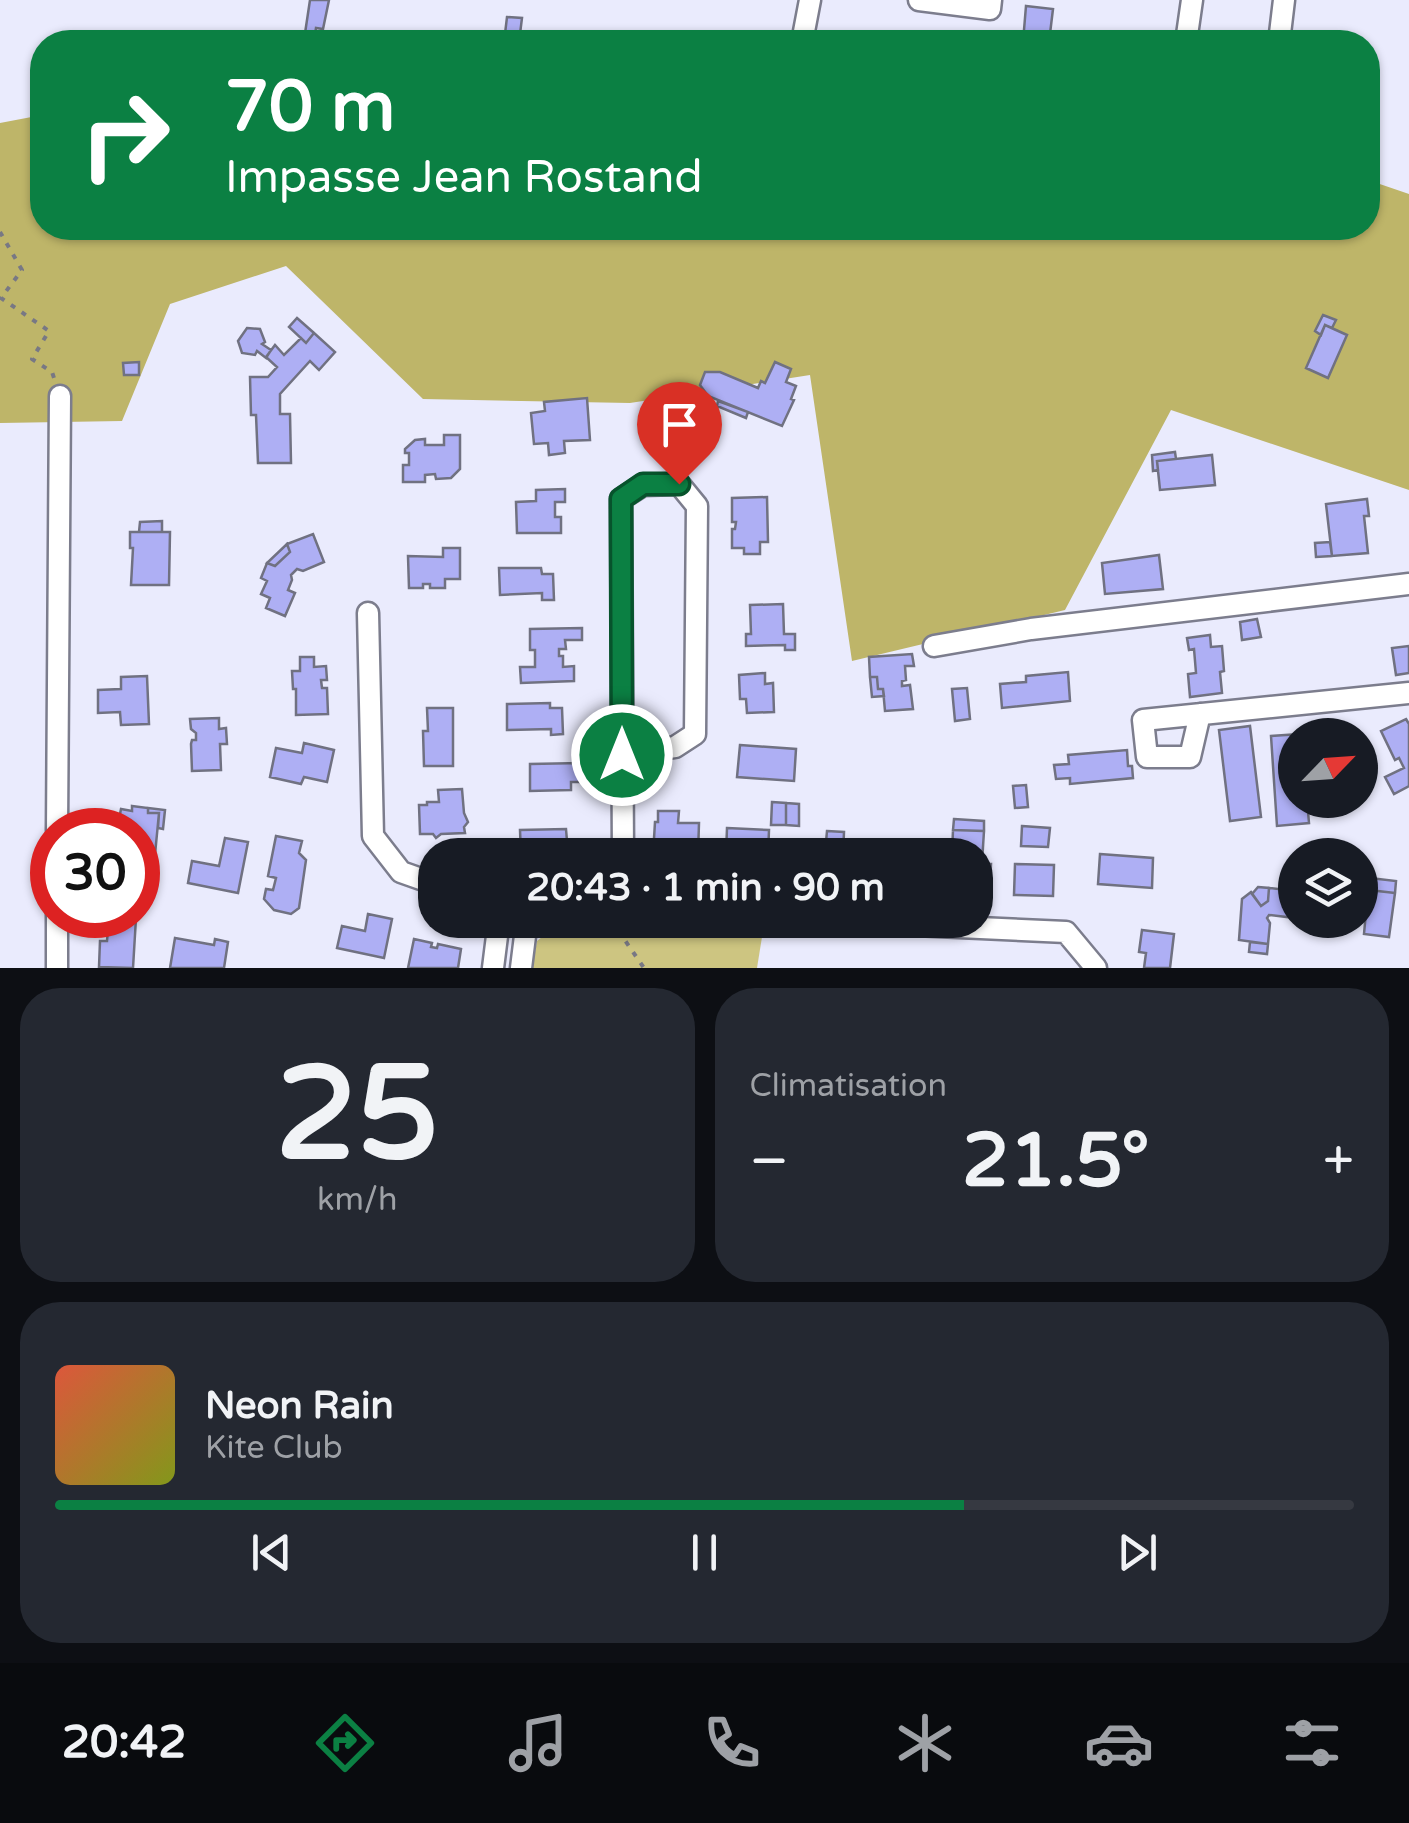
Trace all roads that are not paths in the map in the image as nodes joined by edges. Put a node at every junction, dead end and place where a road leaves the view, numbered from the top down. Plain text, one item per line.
1 (810, 0) edge
2 (919, 0) edge
3 (991, 0) edge
4 (1192, 0) edge
5 (1284, 0) edge
6 (804, 30) edge
7 (1188, 30) edge
8 (1280, 30) edge
9 (60, 396) road end
10 (1409, 584) edge
11 (368, 613) dead end
12 (934, 646) dead end
13 (1409, 693) edge
14 (1200, 714) dead end
15 (622, 755) junction
16 (57, 808) edge
17 (622, 838) edge
18 (418, 878) edge
19 (993, 929) edge
20 (57, 938) edge
21 (497, 938) edge
22 (525, 938) edge
23 (56, 968) edge
24 (493, 968) edge
25 (521, 968) edge
26 (1096, 968) edge

1 - 6 street
2 - 3 street
4 - 7 street
5 - 8 street
9 - 16 street
10 - 12 street
11 - 18 street
13 - 14 street
15 - 15 street
15 - 17 street
19 - 26 street
20 - 23 street
21 - 24 street
22 - 25 street

